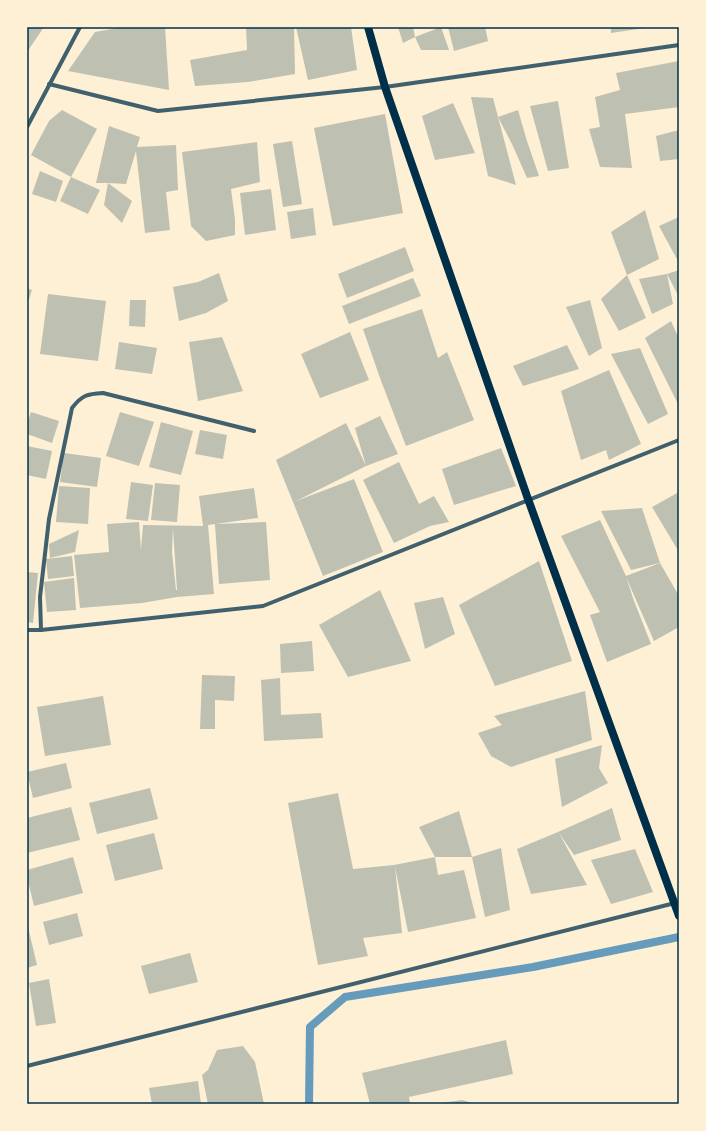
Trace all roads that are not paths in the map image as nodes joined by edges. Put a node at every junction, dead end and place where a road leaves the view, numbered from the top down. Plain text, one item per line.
1 (80, 27) edge
2 (368, 27) edge
3 (679, 45) edge
4 (49, 84) junction
5 (385, 87) junction
6 (27, 127) edge
7 (254, 431) dead end
8 (679, 440) edge
9 (528, 499) junction
10 (27, 630) edge
11 (41, 630) junction
12 (676, 902) edge
13 (679, 916) edge
14 (27, 1066) edge

1 - 4 street
2 - 5 main road
3 - 5 street
4 - 5 street
4 - 6 street
5 - 9 main road
7 - 11 street
8 - 9 street
9 - 11 street
9 - 12 main road
10 - 11 street
12 - 13 main road
12 - 14 street

